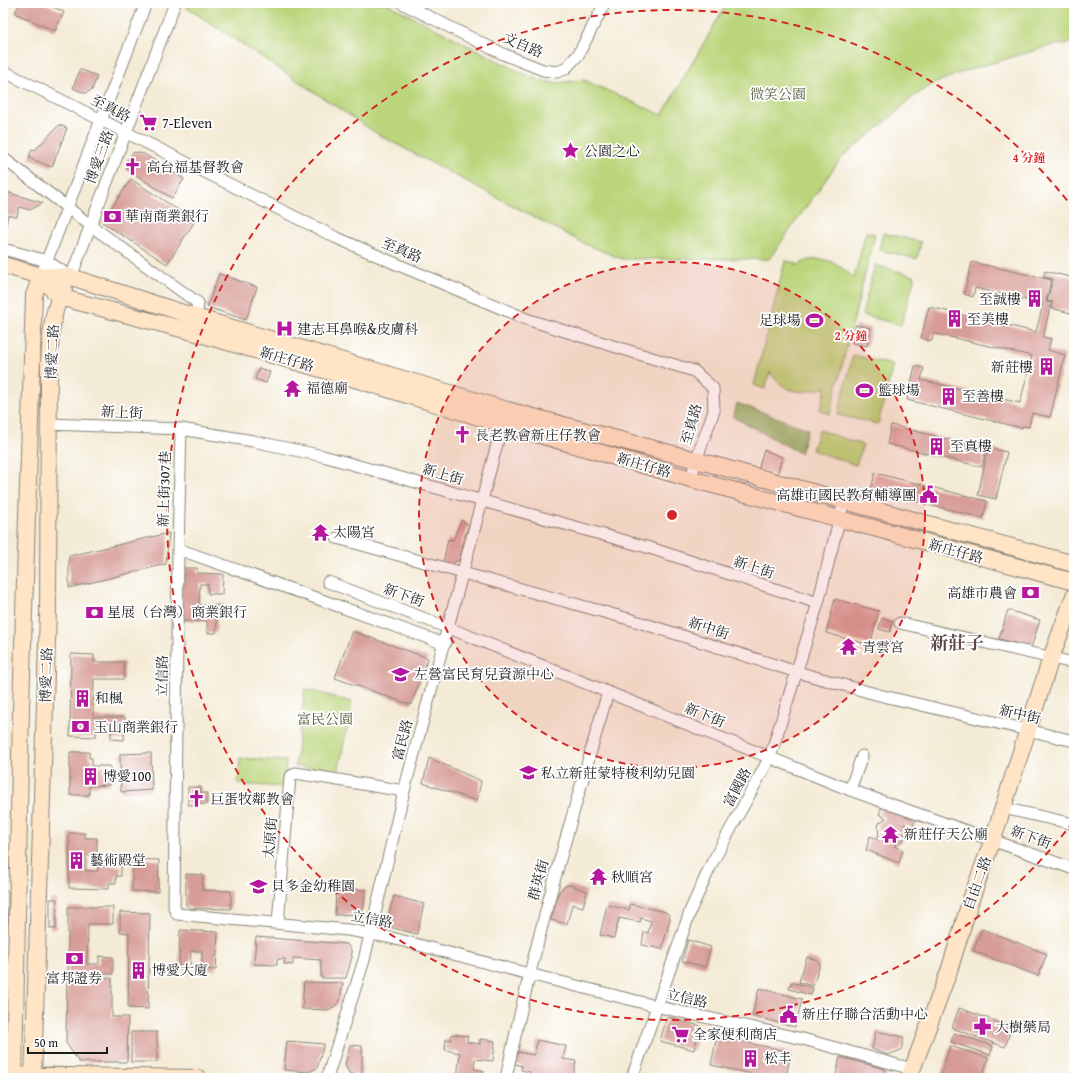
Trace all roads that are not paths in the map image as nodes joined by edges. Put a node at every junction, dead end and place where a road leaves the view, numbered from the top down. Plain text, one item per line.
1 (146, 3) edge
2 (175, 3) edge
3 (402, 3) edge
4 (606, 3) edge
5 (3, 71) edge
6 (100, 120) junction
7 (125, 132) junction
8 (3, 158) edge
9 (67, 206) junction
10 (90, 225) junction
11 (3, 249) edge
12 (3, 265) edge
13 (44, 268) junction
14 (71, 277) junction
15 (59, 297) junction
16 (194, 325) junction
17 (505, 417) junction
18 (50, 424) junction
19 (181, 429) junction
20 (696, 460) junction
21 (691, 479) junction
22 (482, 501) junction
23 (844, 501) junction
24 (840, 519) junction
25 (337, 538) dead end
26 (178, 549) junction
27 (1074, 564) edge
28 (463, 572) junction
29 (328, 582) dead end
30 (1074, 582) edge
31 (1074, 596) edge
32 (818, 603) junction
33 (900, 623) dead end
34 (449, 628) junction
35 (445, 644) junction
36 (1050, 658) junction
37 (1074, 663) edge
38 (797, 672) junction
39 (608, 692) junction
40 (1028, 732) junction
41 (1074, 741) edge
42 (862, 756) dead end
43 (770, 757) junction
44 (850, 790) junction
45 (404, 791) junction
46 (1003, 808) junction
47 (1074, 824) edge
48 (993, 839) junction
49 (1074, 869) edge
50 (278, 923) junction
51 (370, 934) junction
52 (529, 974) junction
53 (657, 1006) junction
54 (911, 1074) edge
55 (11, 1076) edge
56 (33, 1077) edge
57 (160, 1077) edge
58 (198, 1078) edge
59 (327, 1078) edge
60 (506, 1078) edge
61 (632, 1078) edge

1 - 6 street, 博愛三路
2 - 7 street, 博愛三路
3 - 4 street, 文自路
5 - 6 street, 至真路
6 - 7 street, 至真路
6 - 9 street, 博愛三路
7 - 10 street, 博愛三路
7 - 20 street, 至真路
8 - 9 street
9 - 10 street
9 - 13 street, 博愛三路
10 - 14 street, 博愛三路
10 - 16 street
11 - 13 street
12 - 13 street, 新庄仔路
13 - 14 street, 新庄仔路
13 - 15 street
13 - 55 street, 博愛二路
14 - 15 street, 博愛二路
14 - 16 street, 新庄仔路
15 - 16 street, 新庄仔路
15 - 18 street, 博愛二路
16 - 17 street, 新庄仔路
17 - 20 street, 新庄仔路
17 - 21 street, 新庄仔路
17 - 22 street, 富民路
18 - 19 street, 新上街
18 - 56 street, 博愛二路
19 - 22 street, 新上街
19 - 26 street, 新上街307巷
20 - 21 street, 至真路
20 - 23 street, 新庄仔路
21 - 24 street, 新庄仔路
22 - 28 street, 富民路
22 - 32 street, 新上街
23 - 24 street, 富國路
23 - 27 street, 新庄仔路
24 - 30 street, 新庄仔路
24 - 32 street, 富國路
25 - 28 street, 新中街
26 - 35 street
26 - 50 street, 立信路
28 - 34 street, 富民路
28 - 38 street, 新中街
29 - 34 street, 新下街
31 - 36 street, 自由二路
32 - 38 street, 富國路
33 - 36 street
34 - 35 street, 富民路
34 - 39 street, 新下街
35 - 45 street, 富民路
36 - 37 street
36 - 40 street, 自由二路
38 - 40 street, 新中街
38 - 43 street, 富國路
39 - 43 street, 新下街
39 - 52 street, 群英街
40 - 41 street, 新中街
40 - 46 street, 自由二路
42 - 44 street
43 - 44 street, 新下街
43 - 53 street, 富國路
44 - 48 street, 新下街
45 - 50 street, 太原街
45 - 51 street, 富民路
46 - 47 street
46 - 48 street, 自由二路
48 - 49 street, 新下街
48 - 54 street, 自由二路
50 - 51 street, 立信路
51 - 52 street, 立信路
51 - 59 street, 富民路
52 - 53 street, 立信路
52 - 60 street, 群英街
53 - 54 street, 立信路
53 - 61 street, 富國路
55 - 56 street
56 - 57 street
57 - 58 street

